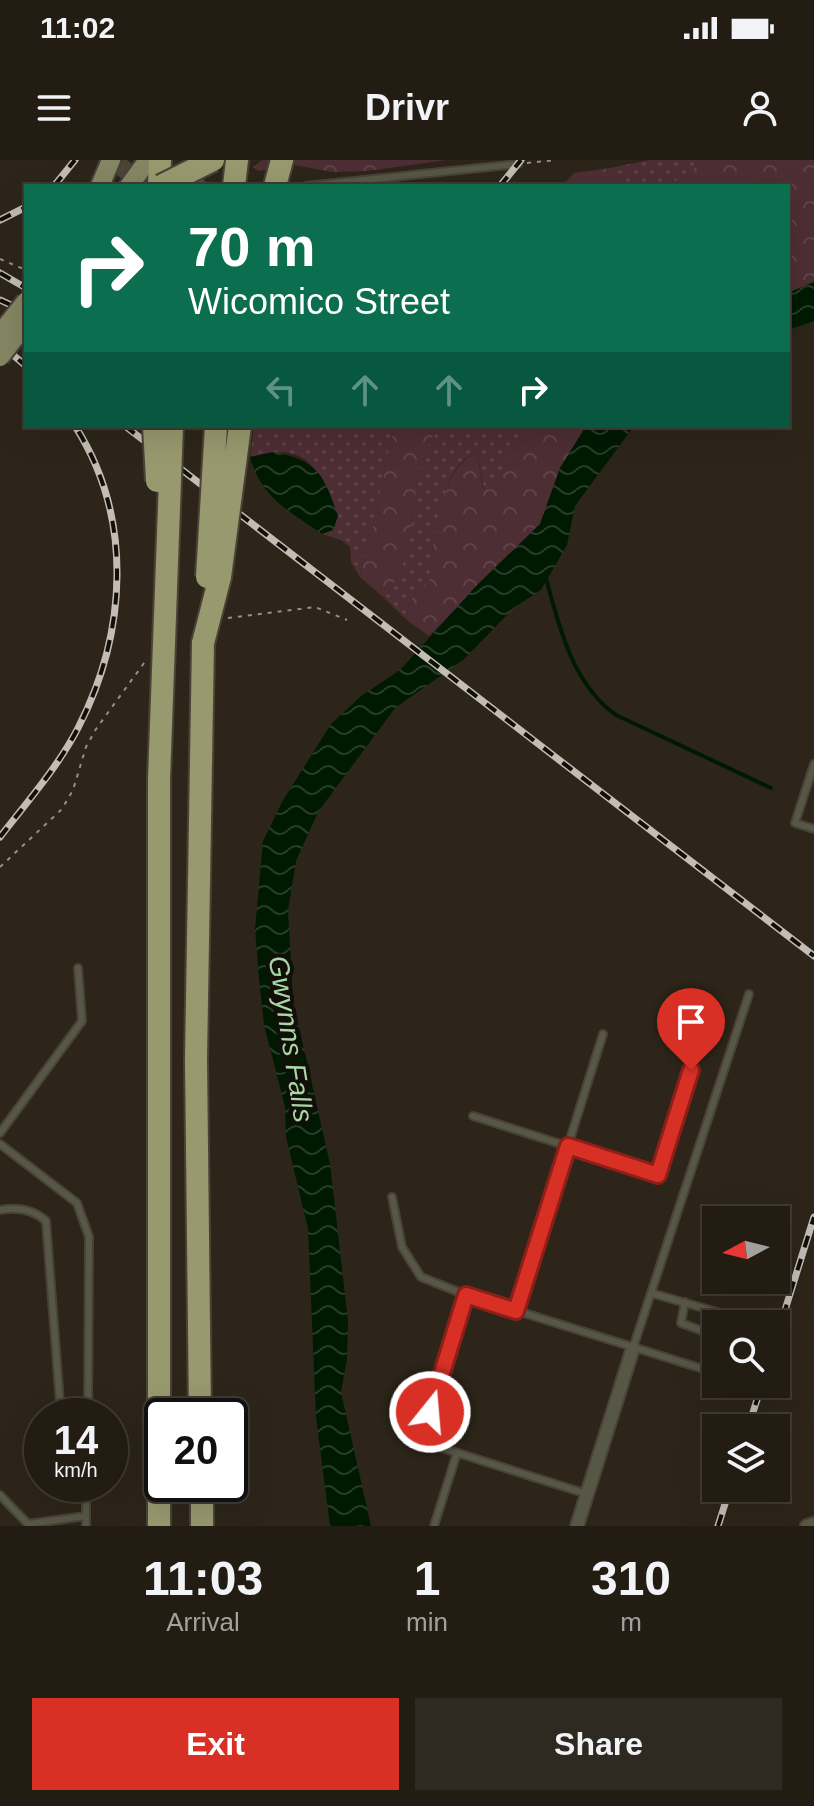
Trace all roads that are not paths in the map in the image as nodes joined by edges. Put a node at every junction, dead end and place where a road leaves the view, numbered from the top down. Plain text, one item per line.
1 (111, 160) edge
2 (148, 160) edge
3 (160, 160) edge
4 (213, 160) edge
5 (237, 160) edge
6 (282, 160) edge
7 (518, 164) road end
8 (121, 183) edge
9 (101, 184) edge
10 (160, 184) edge
11 (164, 184) edge
12 (234, 184) edge
13 (276, 184) edge
14 (325, 184) edge
15 (24, 304) edge
16 (24, 326) edge
17 (0, 334) edge
18 (0, 357) edge
19 (154, 428) edge
20 (172, 428) edge
21 (216, 428) edge
22 (240, 428) edge
23 (165, 586) junction
24 (203, 643) junction
25 (814, 764) edge
26 (814, 829) edge
27 (78, 968) dead end
28 (749, 994) dead end
29 (603, 1034) dead end
30 (691, 1070) dead end
31 (473, 1116) dead end
32 (0, 1133) edge
33 (0, 1144) edge
34 (568, 1146) junction
35 (392, 1197) dead end
36 (0, 1210) edge
37 (651, 1293) junction
38 (466, 1295) junction
39 (685, 1302) junction
40 (711, 1310) edge
41 (516, 1311) junction
42 (702, 1331) edge
43 (633, 1348) junction
44 (702, 1369) edge
45 (60, 1398) edge
46 (88, 1398) edge
47 (200, 1398) edge
48 (457, 1453) junction
49 (587, 1494) junction
50 (0, 1495) edge
51 (86, 1502) edge
52 (203, 1502) edge
53 (86, 1516) junction
54 (814, 1524) edge
55 (86, 1526) edge
56 (159, 1526) edge
57 (204, 1526) edge
58 (434, 1526) edge
59 (577, 1526) edge
60 (807, 1526) edge

1 - 9 main road
2 - 8 main road
3 - 10 highway
4 - 11 highway, bridge
5 - 12 highway
6 - 13 highway
7 - 14 lane
15 - 17 main road, bridge
16 - 18 main road, bridge
19 - 23 highway, bridge
20 - 23 highway, bridge
21 - 24 highway, bridge
22 - 24 highway, bridge
23 - 56 highway, bridge
24 - 47 highway
25 - 26 lane
27 - 32 lane
28 - 37 lane
29 - 34 lane
30 - 34 lane
31 - 34 lane
33 - 46 lane
34 - 41 lane
35 - 38 lane
36 - 45 lane
37 - 39 lane
37 - 43 lane
38 - 41 lane
38 - 48 lane
39 - 40 lane
39 - 42 lane
41 - 43 lane
43 - 44 lane
43 - 49 street
48 - 49 lane
48 - 58 lane
49 - 59 street
50 - 53 lane
51 - 53 lane
52 - 57 highway
53 - 55 lane
54 - 60 street

